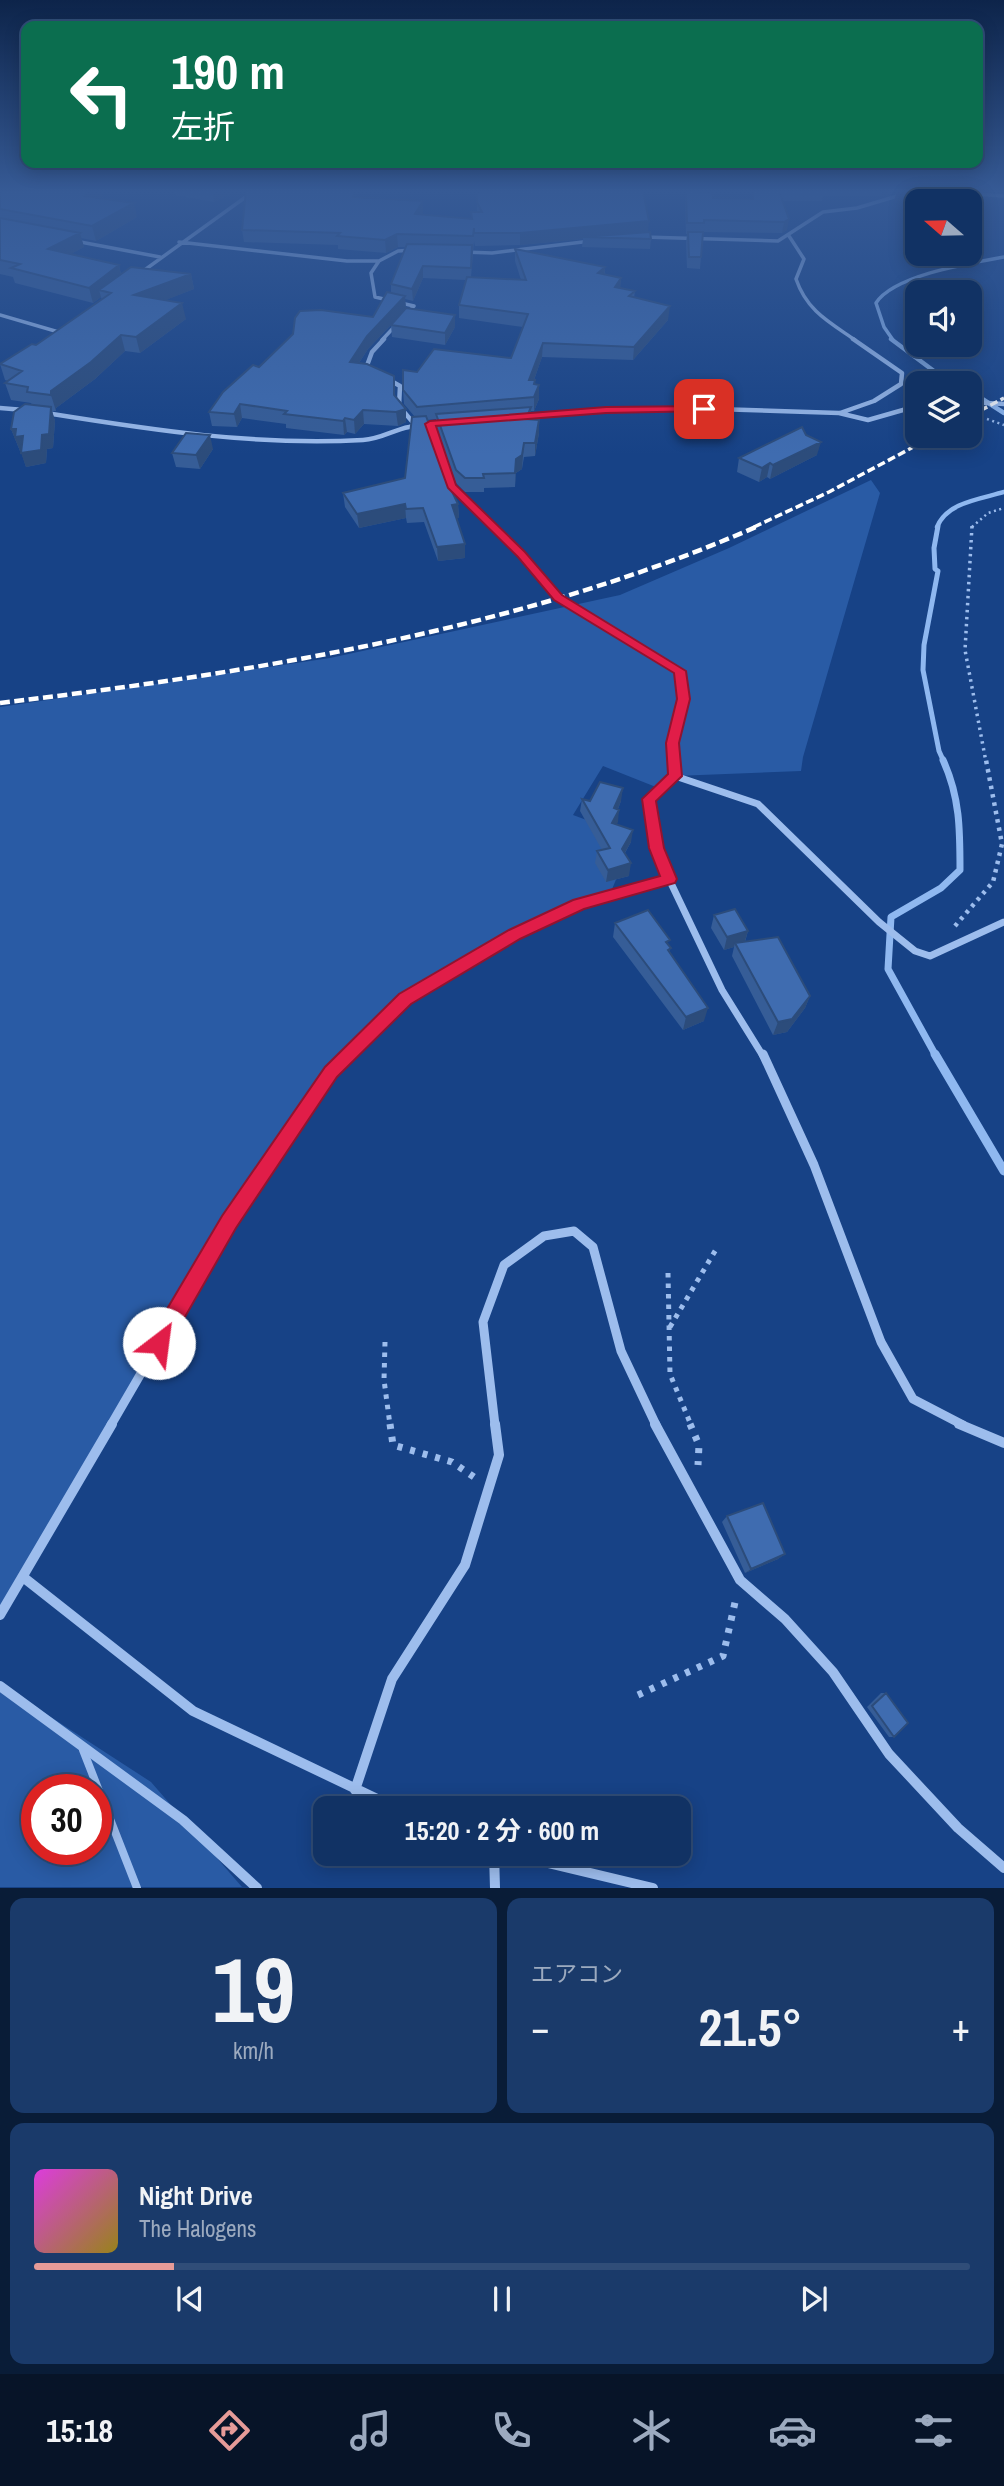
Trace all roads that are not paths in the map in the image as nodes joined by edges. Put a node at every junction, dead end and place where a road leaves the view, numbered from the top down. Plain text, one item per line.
1 (373, 279) edge
2 (796, 279) edge
3 (0, 315) edge
4 (52, 341) edge
5 (374, 374) edge
6 (383, 377) edge
7 (982, 403) edge
8 (1004, 404) edge
9 (0, 408) edge
10 (905, 409) edge
11 (27, 411) edge
12 (40, 412) edge
13 (839, 413) junction
14 (516, 418) edge
15 (449, 422) edge
16 (430, 424) junction
17 (416, 426) junction
18 (675, 776) junction
19 (669, 879) junction
20 (1004, 922) edge
21 (1004, 1443) edge
22 (23, 1577) junction
23 (0, 1615) edge
24 (0, 1686) edge
25 (81, 1745) junction
26 (355, 1790) junction
27 (369, 1796) edge
28 (494, 1866) edge
29 (561, 1866) edge
30 (1004, 1868) edge
31 (137, 1888) edge
32 (257, 1888) edge
33 (495, 1888) edge
34 (653, 1888) edge

1 - 5 street
2 - 13 street
3 - 4 street
6 - 17 street
7 - 8 street
9 - 11 street
10 - 13 street
12 - 17 street
13 - 14 street
15 - 16 street
16 - 17 street
16 - 18 street
18 - 19 street
18 - 20 street
19 - 21 street
19 - 22 street
22 - 23 street
22 - 26 street
24 - 25 street
25 - 31 lane
25 - 32 street
26 - 27 street
26 - 30 street
28 - 33 street
29 - 34 street

